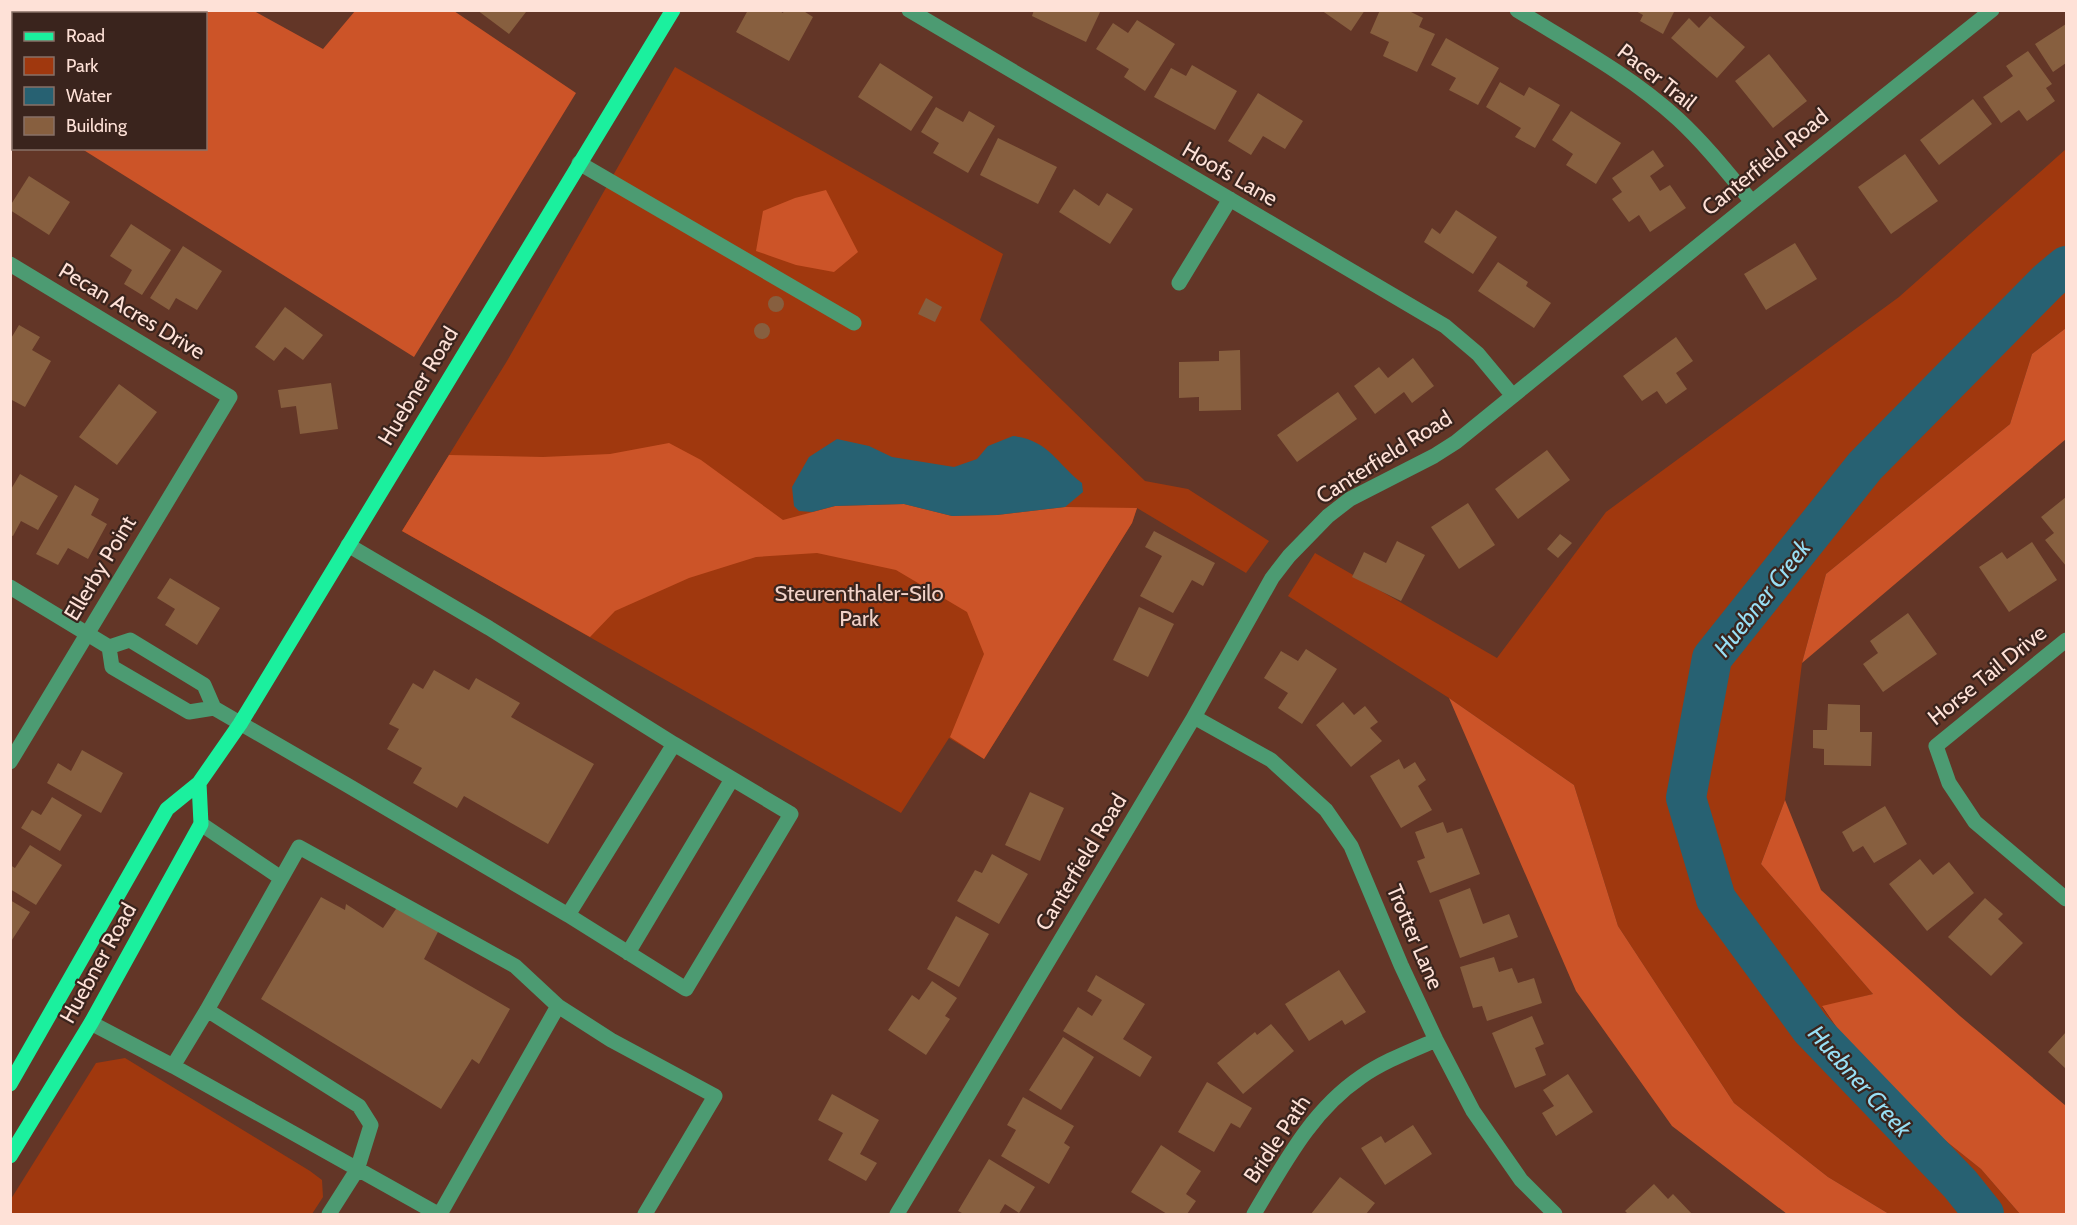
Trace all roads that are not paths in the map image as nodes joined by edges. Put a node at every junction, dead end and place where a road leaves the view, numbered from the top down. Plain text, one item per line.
1 (673, 10) edge
2 (909, 10) edge
3 (1516, 10) edge
4 (1992, 10) edge
5 (579, 163) junction
6 (1230, 199) junction
7 (1752, 202) junction
8 (10, 264) edge
9 (1179, 283) dead end
10 (854, 323) dead end
11 (1513, 396) junction
12 (230, 397) joint
13 (348, 545) junction
14 (10, 587) edge
15 (87, 632) junction
16 (2067, 640) edge
17 (109, 646) junction
18 (214, 708) junction
19 (1194, 717) junction
20 (240, 723) junction
21 (674, 744) junction
22 (10, 762) edge
23 (732, 778) junction
24 (199, 783) junction
25 (201, 824) junction
26 (281, 878) junction
27 (2067, 898) edge
28 (568, 915) junction
29 (628, 953) junction
30 (558, 1006) junction
31 (207, 1010) junction
32 (91, 1023) junction
33 (1436, 1040) junction
34 (173, 1066) junction
35 (10, 1084) edge
36 (10, 1156) edge
37 (357, 1170) junction
38 (329, 1215) edge
39 (439, 1215) edge
40 (645, 1215) edge
41 (897, 1215) edge
42 (1254, 1215) edge
43 (1555, 1215) edge

1 - 5 main road, Huebner Road
2 - 6 street, Hoofs Lane
3 - 7 street, Pacer Trail
4 - 7 street, Canterfield Road
5 - 10 street
5 - 13 main road, Huebner Road
6 - 9 street
6 - 11 street, Hoofs Lane
7 - 11 street, Canterfield Road
8 - 12 street, Pecan Acres Drive
11 - 19 street, Canterfield Road
12 - 15 street, Ellerby Point
13 - 20 main road, Huebner Road
13 - 21 street
14 - 15 street
15 - 17 street
15 - 22 street, Ellerby Point
16 - 27 street, Horse Tail Drive
17 - 18 street
17 - 18 street
18 - 20 street
19 - 33 street, Trotter Lane
19 - 41 street, Canterfield Road
20 - 24 main road, Huebner Road
20 - 28 street
21 - 23 street
21 - 28 street
23 - 29 street
23 - 29 street
24 - 25 main road
24 - 35 main road, Huebner Road
25 - 26 street
25 - 32 main road, Huebner Road
26 - 30 street
26 - 31 street
28 - 29 street
30 - 39 street
30 - 40 street
31 - 34 street
31 - 37 street
32 - 34 street
32 - 36 main road, Huebner Road
33 - 42 street, Bridle Path
33 - 43 street, Trotter Lane
34 - 37 street
37 - 38 street
37 - 39 street

